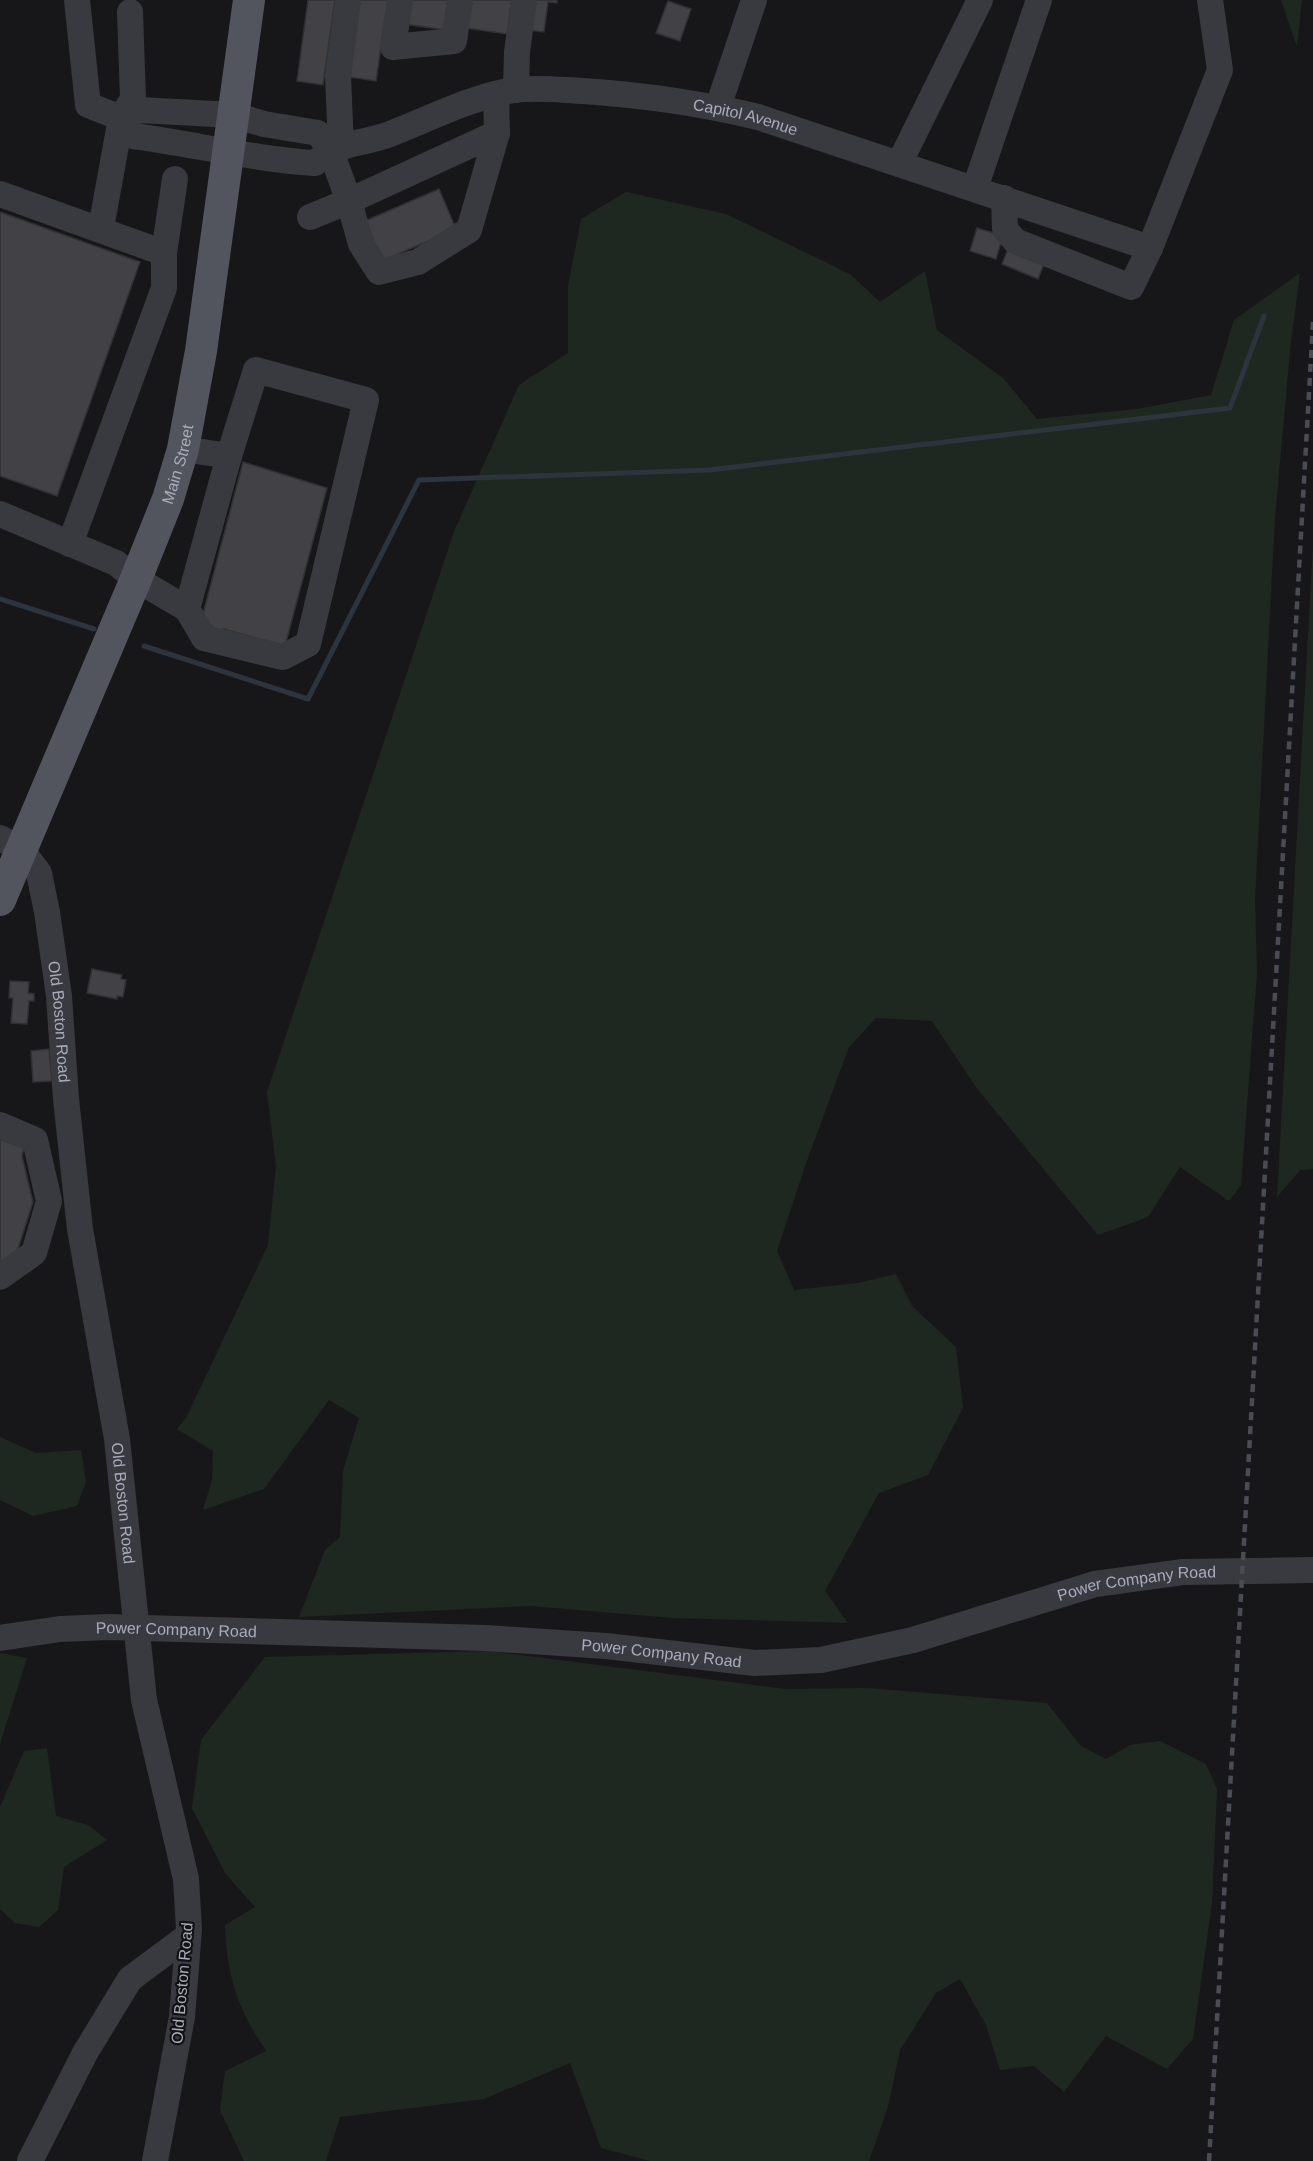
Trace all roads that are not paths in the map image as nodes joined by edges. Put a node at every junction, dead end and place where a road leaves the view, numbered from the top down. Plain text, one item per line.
1 (77, 0) edge
2 (249, 0) edge
3 (348, 0) edge
4 (400, 0) edge
5 (460, 0) edge
6 (524, 0) edge
7 (754, 0) edge
8 (980, 0) edge
9 (1039, 0) edge
10 (1210, 0) edge
11 (130, 12) dead end
12 (506, 92) junction
13 (718, 107) junction
14 (234, 115) junction
15 (121, 118) junction
16 (497, 133) junction
17 (336, 148) junction
18 (228, 152) junction
19 (899, 164) junction
20 (175, 179) dead end
21 (975, 188) junction
22 (0, 195) edge
23 (1004, 198) junction
24 (349, 201) junction
25 (310, 217) dead end
26 (101, 228) junction
27 (1150, 249) junction
28 (164, 253) junction
29 (183, 449) junction
30 (229, 456) junction
31 (0, 514) edge
32 (70, 544) junction
33 (136, 579) junction
34 (187, 609) junction
35 (10, 843) edge
36 (0, 900) edge
37 (0, 1125) edge
38 (77, 1196) junction
39 (49, 1201) junction
40 (0, 1277) edge
41 (1313, 1570) edge
42 (137, 1630) junction
43 (0, 1638) edge
44 (188, 1936) junction
45 (30, 2161) edge
46 (155, 2161) edge

1 - 15 street
2 - 14 main road, Main Street
3 - 17 street
4 - 5 street
6 - 12 street
7 - 13 street
8 - 19 street
9 - 21 street
10 - 27 street
11 - 15 street
12 - 13 street, Capitol Avenue
12 - 16 street
12 - 17 street, Capitol Avenue
13 - 19 street, Capitol Avenue
14 - 15 street
14 - 17 street
14 - 18 main road, Main Street
15 - 18 street, Capitol Avenue
15 - 26 street
16 - 24 street
16 - 24 street
17 - 18 street, Capitol Avenue
17 - 24 street
18 - 29 main road, Main Street
19 - 21 street, Capitol Avenue
20 - 28 street
21 - 23 street, Capitol Avenue
22 - 26 street
23 - 27 street, Capitol Avenue
23 - 27 street
24 - 25 street
26 - 28 street
28 - 32 street
29 - 30 street
29 - 33 main road, Main Street
30 - 34 street
30 - 34 street
31 - 32 street
32 - 33 street
33 - 34 street
33 - 35 main road, Main Street
35 - 36 main road, Main Street
35 - 38 street, Old Boston Road
37 - 39 street
38 - 39 street
38 - 42 street, Old Boston Road
39 - 40 street
41 - 42 street, Power Company Road
42 - 43 street, Power Company Road
42 - 44 street, Old Boston Road
44 - 45 street
44 - 46 street, Old Boston Road

